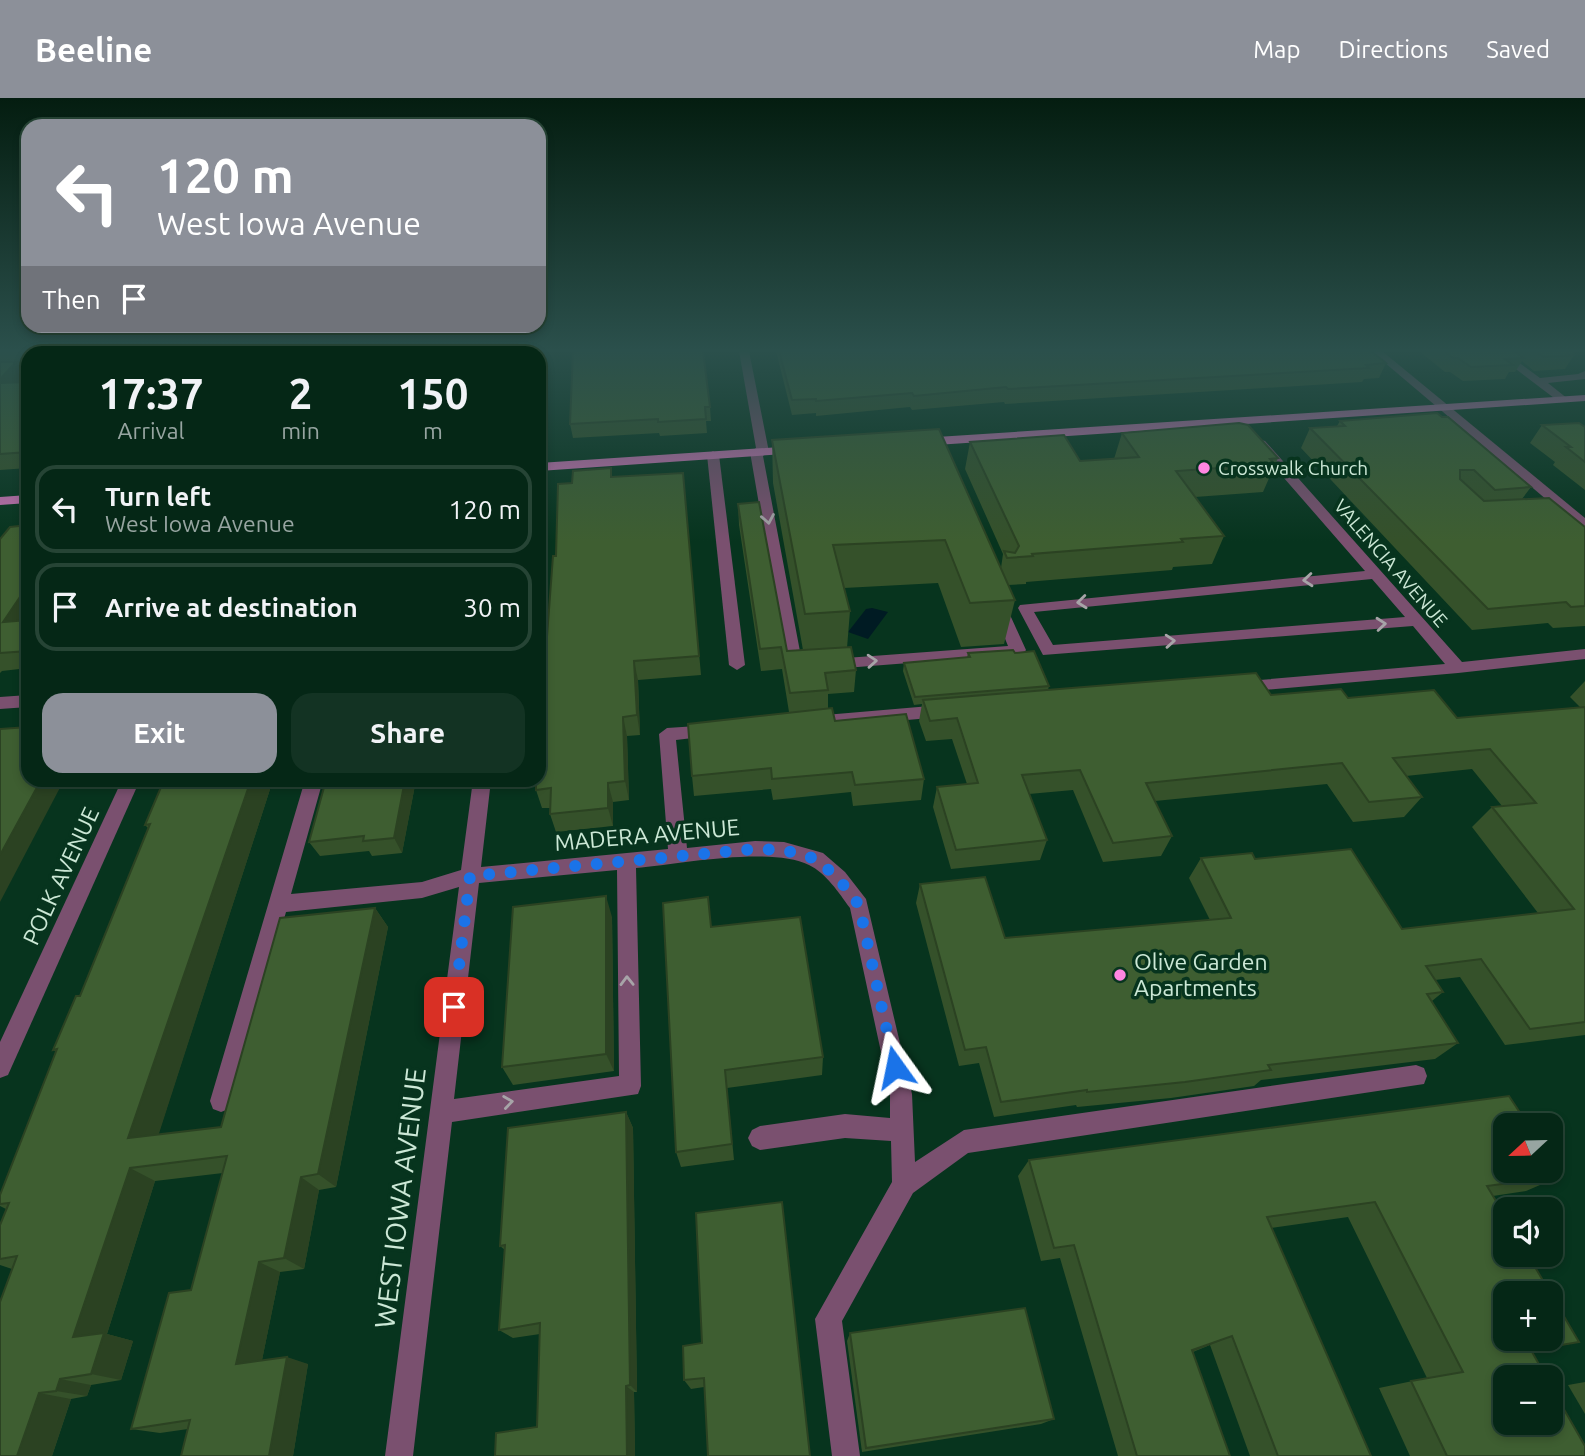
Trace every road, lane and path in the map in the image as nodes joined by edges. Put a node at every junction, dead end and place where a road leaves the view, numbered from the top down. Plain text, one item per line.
1 (754, 414) edge
2 (1337, 414) edge
3 (1454, 414) edge
4 (1240, 421) junction
5 (936, 441) junction
6 (902, 443) edge
7 (805, 449) edge
8 (760, 452) junction
9 (713, 455) junction
10 (944, 459) edge
11 (546, 467) edge
12 (21, 500) edge
13 (1, 501) edge
14 (1585, 508) edge
15 (1567, 510) junction
16 (1541, 512) edge
17 (1585, 525) edge
18 (1376, 574) junction
19 (992, 589) edge
20 (1417, 621) junction
21 (1585, 654) edge
22 (737, 665) dead end
23 (1458, 668) junction
24 (1232, 687) edge
25 (21, 702) edge
26 (0, 703) edge
27 (959, 710) edge
28 (797, 723) edge
29 (732, 729) edge
30 (128, 787) edge
31 (312, 787) edge
32 (481, 787) edge
33 (678, 857) junction
34 (626, 862) junction
35 (470, 876) junction
36 (279, 904) junction
37 (0, 1068) edge
38 (1416, 1076) dead end
39 (221, 1101) dead end
40 (441, 1112) junction
41 (902, 1130) junction
42 (760, 1138) dead end
43 (904, 1184) junction
44 (399, 1456) edge
45 (846, 1456) edge

1 - 8 street
2 - 4 main road
3 - 15 street
4 - 5 main road
4 - 18 street, VALENCIA AVENUE
5 - 6 main road
5 - 10 street
7 - 8 main road
8 - 9 main road
8 -> 19 street
9 - 11 main road
9 - 22 street
12 - 13 main road
14 - 15 street
15 - 16 street
15 - 17 street
18 - 20 street, VALENCIA AVENUE
18 -> 20 street
20 - 23 street, VALENCIA AVENUE
21 - 23 street
23 - 24 street
25 - 26 street
27 - 28 street
29 - 33 street
30 - 37 street, POLK AVENUE
31 - 36 street
32 - 35 street, WEST IOWA AVENUE
33 - 34 street, MADERA AVENUE
33 - 41 street, MADERA AVENUE
34 - 35 street, MADERA AVENUE
40 -> 34 street
35 - 36 street, MADERA AVENUE
35 - 40 street, WEST IOWA AVENUE
36 - 39 street
38 - 43 street
40 - 44 street, WEST IOWA AVENUE
41 - 42 street
41 - 43 street, MADERA AVENUE
43 - 45 street

